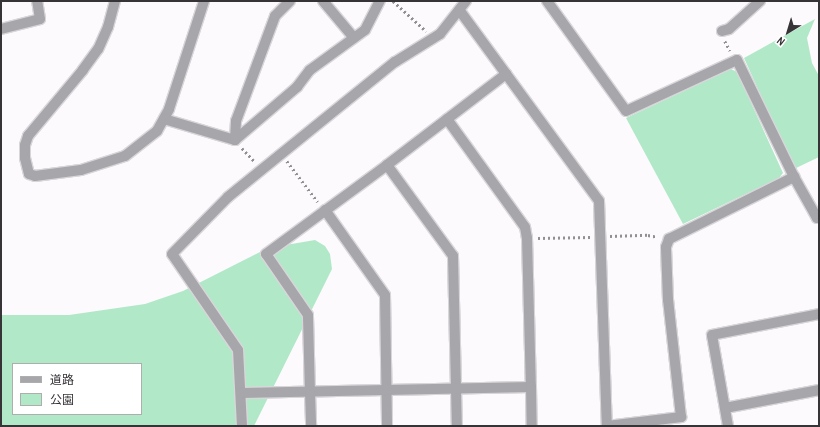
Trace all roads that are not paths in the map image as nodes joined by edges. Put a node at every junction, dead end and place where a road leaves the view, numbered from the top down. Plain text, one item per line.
1 (37, 1) edge
2 (115, 1) edge
3 (204, 1) edge
4 (290, 1) edge
5 (323, 1) edge
6 (380, 1) edge
7 (466, 1) edge
8 (547, 1) edge
9 (760, 1) edge
10 (460, 11) junction
11 (1, 29) edge
12 (722, 31) road end
13 (354, 38) junction
14 (506, 74) junction
15 (164, 119) junction
16 (447, 119) junction
17 (235, 140) junction
18 (386, 165) junction
19 (794, 177) junction
20 (325, 210) junction
21 (819, 218) edge
22 (819, 314) edge
23 (531, 387) junction
24 (456, 389) junction
25 (819, 390) edge
26 (386, 391) junction
27 (241, 393) junction
28 (310, 393) junction
29 (725, 408) junction
30 (242, 426) edge
31 (311, 426) edge
32 (387, 426) edge
33 (457, 426) edge
34 (532, 426) edge
35 (728, 426) edge

1 - 11 street
2 - 15 street
3 - 15 street
4 - 17 street
5 - 13 street
6 - 13 street
7 - 10 street
8 - 19 street
9 - 12 street
10 - 14 street
10 - 27 street
13 - 17 street
14 - 16 street
14 - 19 street
15 - 17 street
16 - 18 street
16 - 23 street
18 - 20 street
18 - 24 street
19 - 21 street
20 - 26 street
20 - 28 street
22 - 29 street
23 - 24 street
23 - 34 street
24 - 26 street
24 - 33 street
25 - 29 street
26 - 28 street
26 - 32 street
27 - 28 street
27 - 30 street
28 - 31 street
29 - 35 street

